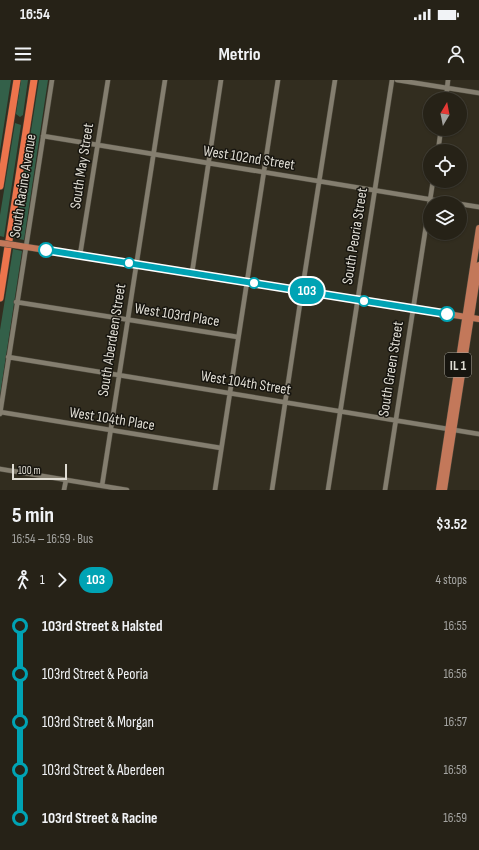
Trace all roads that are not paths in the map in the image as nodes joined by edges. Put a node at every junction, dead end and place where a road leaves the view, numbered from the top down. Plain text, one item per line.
1 (16, 80) edge
2 (34, 80) edge
3 (52, 80) edge
4 (108, 80) edge
5 (164, 80) edge
6 (221, 80) edge
7 (278, 80) edge
8 (335, 80) edge
9 (392, 80) edge
10 (397, 80) edge
11 (448, 80) edge
12 (447, 88) junction
13 (447, 92) edge
14 (479, 93) edge
15 (43, 136) junction
16 (98, 145) junction
17 (153, 154) junction
18 (208, 163) junction
19 (264, 172) junction
20 (319, 181) junction
21 (0, 186) edge
22 (374, 190) junction
23 (423, 198) edge
24 (467, 205) edge
25 (479, 207) edge
26 (479, 228) edge
27 (424, 240) edge
28 (0, 242) edge
29 (25, 246) junction
30 (80, 255) junction
31 (136, 264) junction
32 (479, 266) edge
33 (192, 273) junction
34 (247, 282) junction
35 (302, 294) junction
36 (0, 298) edge
37 (357, 300) junction
38 (16, 302) junction
39 (413, 308) junction
40 (468, 317) junction
41 (128, 319) junction
42 (479, 319) edge
43 (238, 337) junction
44 (8, 357) junction
45 (119, 375) junction
46 (229, 393) junction
47 (285, 402) junction
48 (340, 411) junction
49 (0, 413) edge
50 (396, 420) junction
51 (451, 429) junction
52 (110, 430) junction
53 (479, 434) edge
54 (221, 448) junction
55 (0, 469) edge
56 (66, 480) junction
57 (102, 486) junction
58 (64, 490) edge
59 (127, 490) edge
60 (214, 490) edge
61 (272, 490) edge
62 (328, 490) edge
63 (385, 490) edge
64 (439, 490) edge
65 (444, 490) edge

1 - 21 highway
2 - 36 highway
3 - 15 street, South Racine Avenue
4 - 16 street, South May Street
5 - 17 street, South Aberdeen Street
6 - 18 street
7 - 19 street
8 - 20 street
9 - 22 street, South Peoria Street
10 - 12 street
11 - 12 street
12 - 13 street
12 - 14 street
15 - 16 street, West 102nd Street
15 - 29 street, South Racine Avenue
16 - 17 street, West 102nd Street
16 - 30 street, South May Street
17 - 18 street, West 102nd Street
17 - 31 street, South Aberdeen Street
18 - 19 street, West 102nd Street
18 - 33 street
19 - 20 street, West 102nd Street
19 - 34 street
20 - 22 street, West 102nd Street
20 - 35 street
22 - 23 street, West 102nd Street
22 - 37 street, South Peoria Street
24 - 25 street
26 - 40 main road, IL 1
27 - 39 street, South Green Street
28 - 29 main road, bridge
29 - 30 main road
29 - 38 street, South Racine Avenue
30 - 31 main road
31 - 33 main road
31 - 41 street, South Aberdeen Street
32 - 40 main road, IL 1
33 - 34 main road
34 - 35 main road
34 - 43 street
35 - 37 main road
35 - 47 street
37 - 39 main road
37 - 48 street, South Peoria Street
38 - 41 street, West 103rd Place
38 - 44 street, South Racine Avenue
39 - 40 main road
39 - 50 street, South Green Street
40 - 42 main road
40 - 51 main road, IL 1
41 - 43 street, West 103rd Place
41 - 45 street, South Aberdeen Street
43 - 46 street
44 - 45 street, West 104th Street
44 - 49 street, South Racine Avenue
45 - 46 street, West 104th Street
45 - 52 street, South Aberdeen Street
46 - 47 street, West 104th Street
46 - 54 street
47 - 48 street, West 104th Street
47 - 61 street
48 - 50 street, West 104th Street
48 - 62 street, South Peoria Street
49 - 52 street, West 104th Place
50 - 51 street, West 104th Street
50 - 63 street, South Green Street
51 - 53 street, West 104th Street
51 - 64 main road, IL 1
51 - 65 main road, IL 1
52 - 54 street, West 104th Place
52 - 57 street, South Aberdeen Street
54 - 60 street
55 - 56 street
56 - 57 street
56 - 58 street
57 - 59 street

